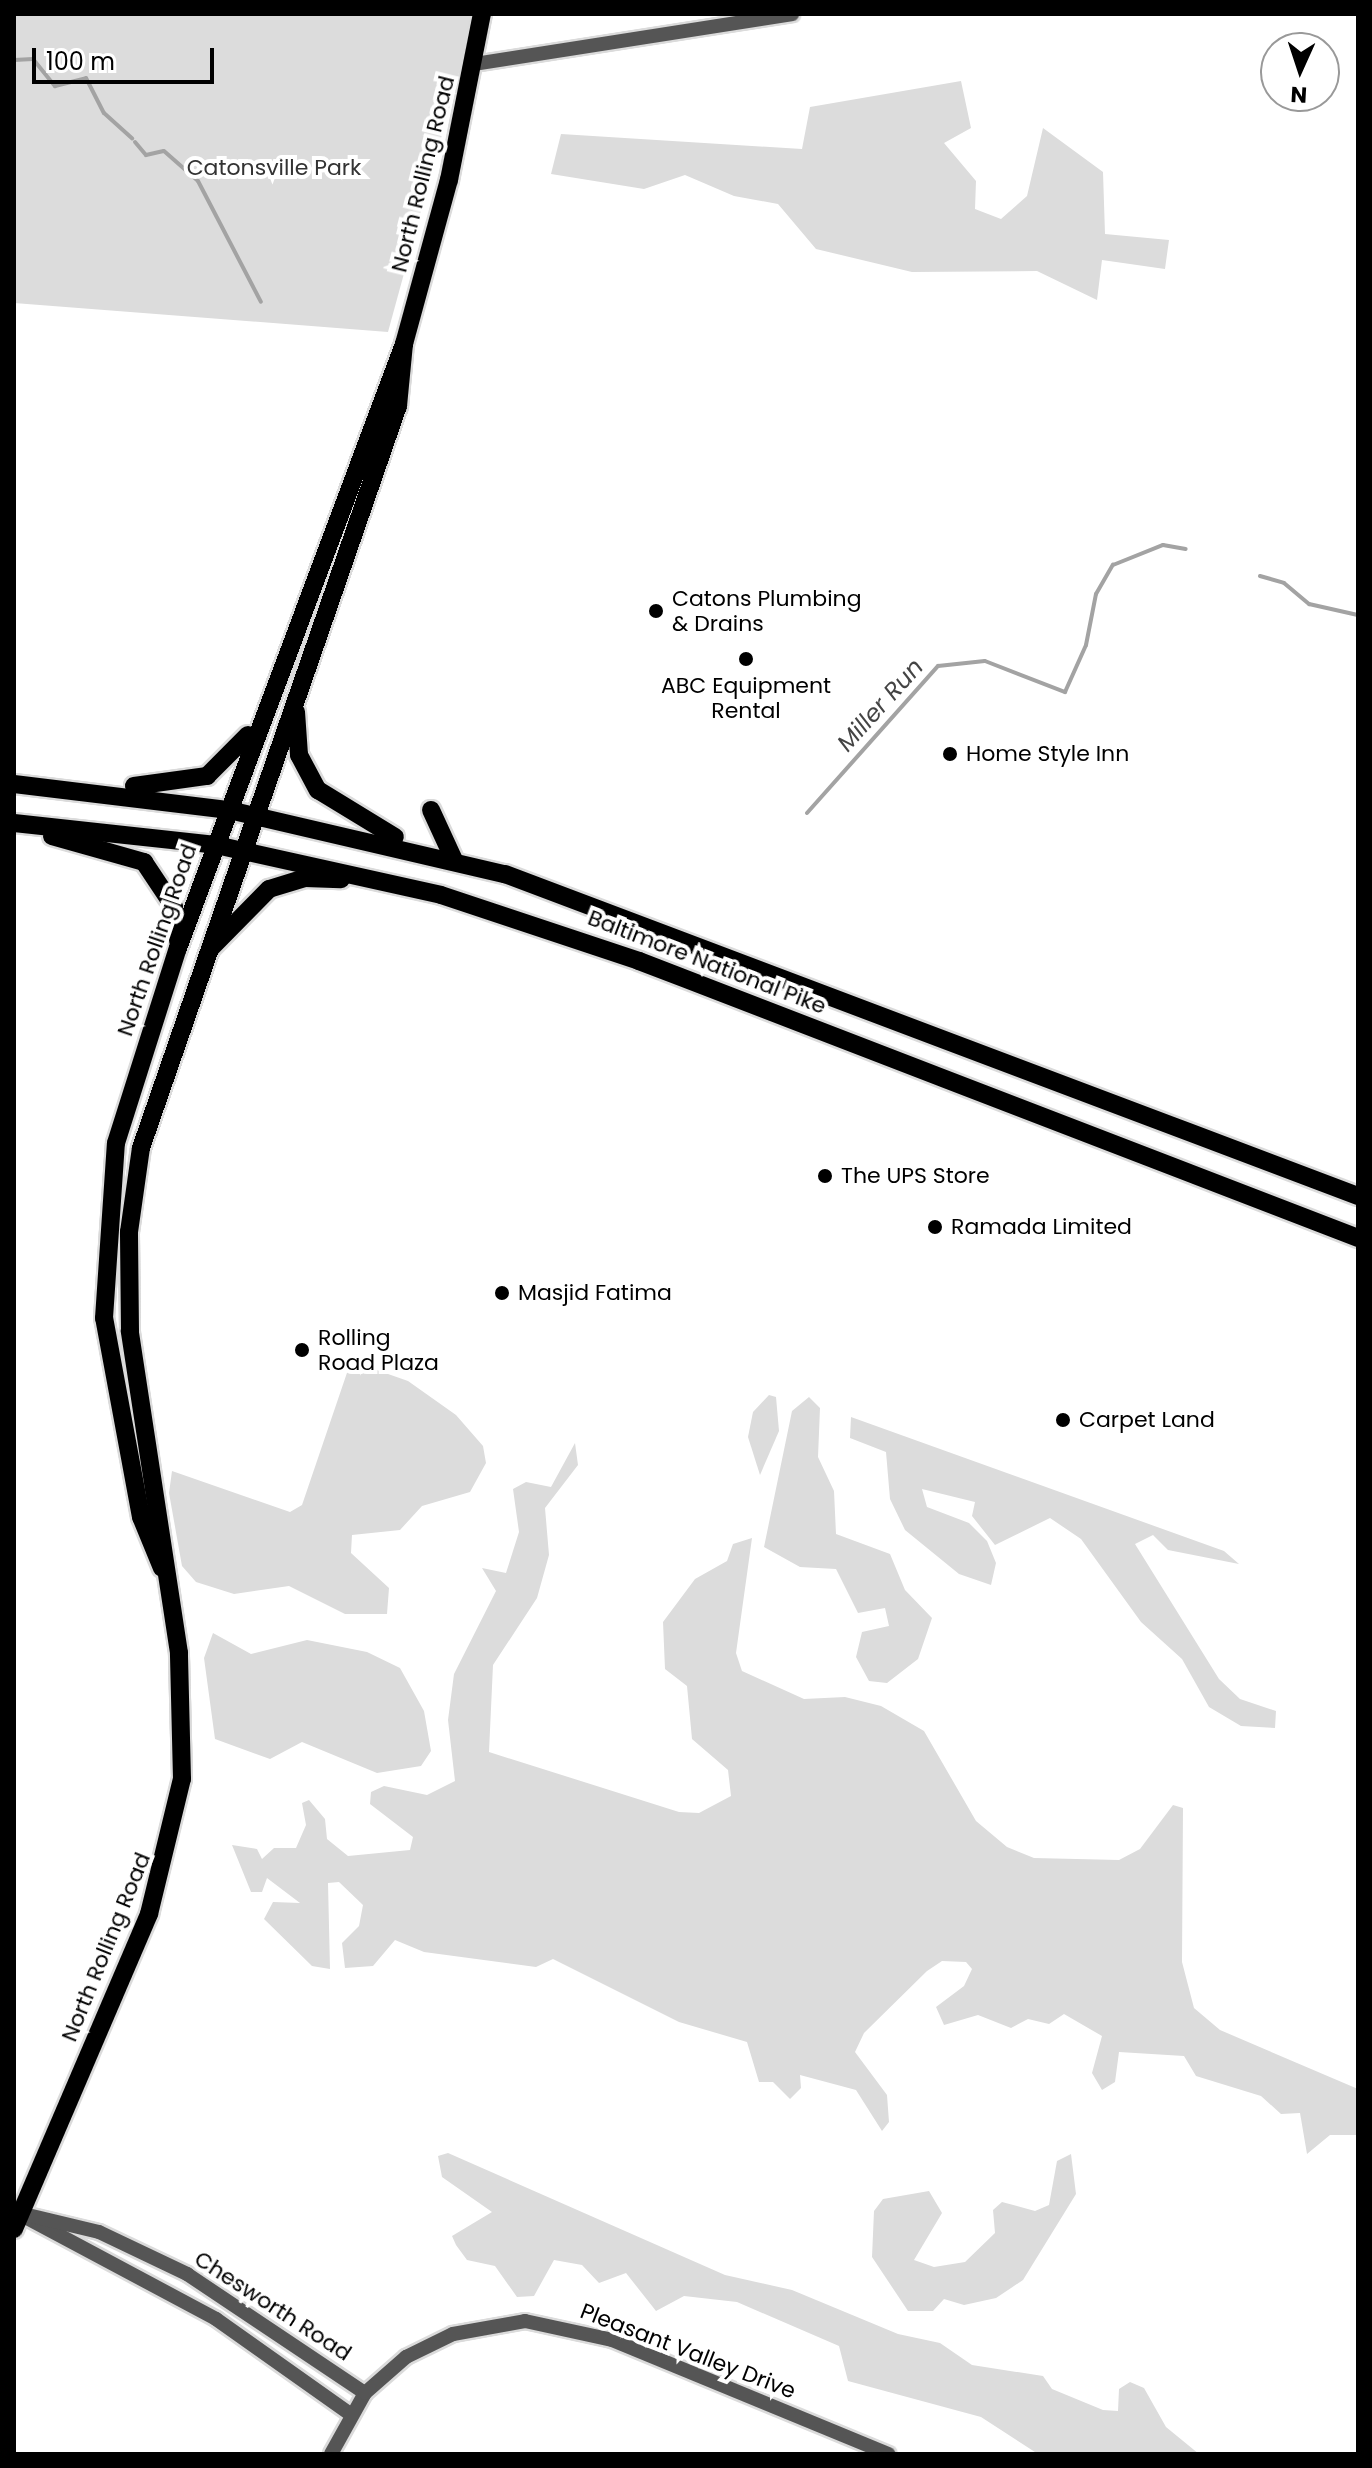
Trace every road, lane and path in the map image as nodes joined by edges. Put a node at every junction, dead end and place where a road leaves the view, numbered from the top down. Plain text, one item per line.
1 (482, 14) edge
2 (792, 14) edge
3 (474, 64) junction
4 (404, 344) junction
5 (277, 679) junction
6 (296, 701) junction
7 (14, 784) edge
8 (71, 788) junction
9 (229, 810) junction
10 (431, 810) dead end
11 (253, 815) junction
12 (14, 823) edge
13 (14, 830) edge
14 (216, 845) junction
15 (240, 849) junction
16 (426, 852) junction
17 (454, 860) junction
18 (389, 881) junction
19 (178, 948) junction
20 (201, 960) junction
21 (1358, 1196) edge
22 (1358, 1238) edge
23 (166, 1574) junction
24 (16, 2218) edge
25 (365, 2393) junction
26 (350, 2414) junction
27 (331, 2454) edge
28 (888, 2454) edge

1 - 3 main road, North Rolling Road
2 - 3 street
3 - 4 main road, North Rolling Road
4 - 5 main road, North Rolling Road
4 - 6 main road, North Rolling Road
5 - 8 main road
5 - 9 main road, North Rolling Road
6 - 11 main road, North Rolling Road
6 - 16 main road
7 - 8 main road, Baltimore National Pike
8 - 9 main road, Baltimore National Pike
9 - 11 main road, Baltimore National Pike
9 - 14 main road, North Rolling Road
10 - 17 main road
11 - 15 main road, North Rolling Road
11 - 16 main road, Baltimore National Pike
12 - 14 main road, Baltimore National Pike
13 - 19 main road
14 - 15 main road, Baltimore National Pike
14 - 19 main road, North Rolling Road
15 - 18 main road, Baltimore National Pike
15 - 20 main road, North Rolling Road
16 - 17 main road, Baltimore National Pike
17 - 21 main road, Baltimore National Pike
18 - 20 main road
18 - 22 main road, Baltimore National Pike
19 - 23 main road, North Rolling Road
20 - 23 main road, North Rolling Road
23 - 24 main road, North Rolling Road
24 - 25 street, Chesworth Road
24 - 26 street, Chesworth Road
25 - 26 street, Pleasant Valley Drive
25 - 28 street, Pleasant Valley Drive
26 - 27 street, Pleasant Valley Drive

